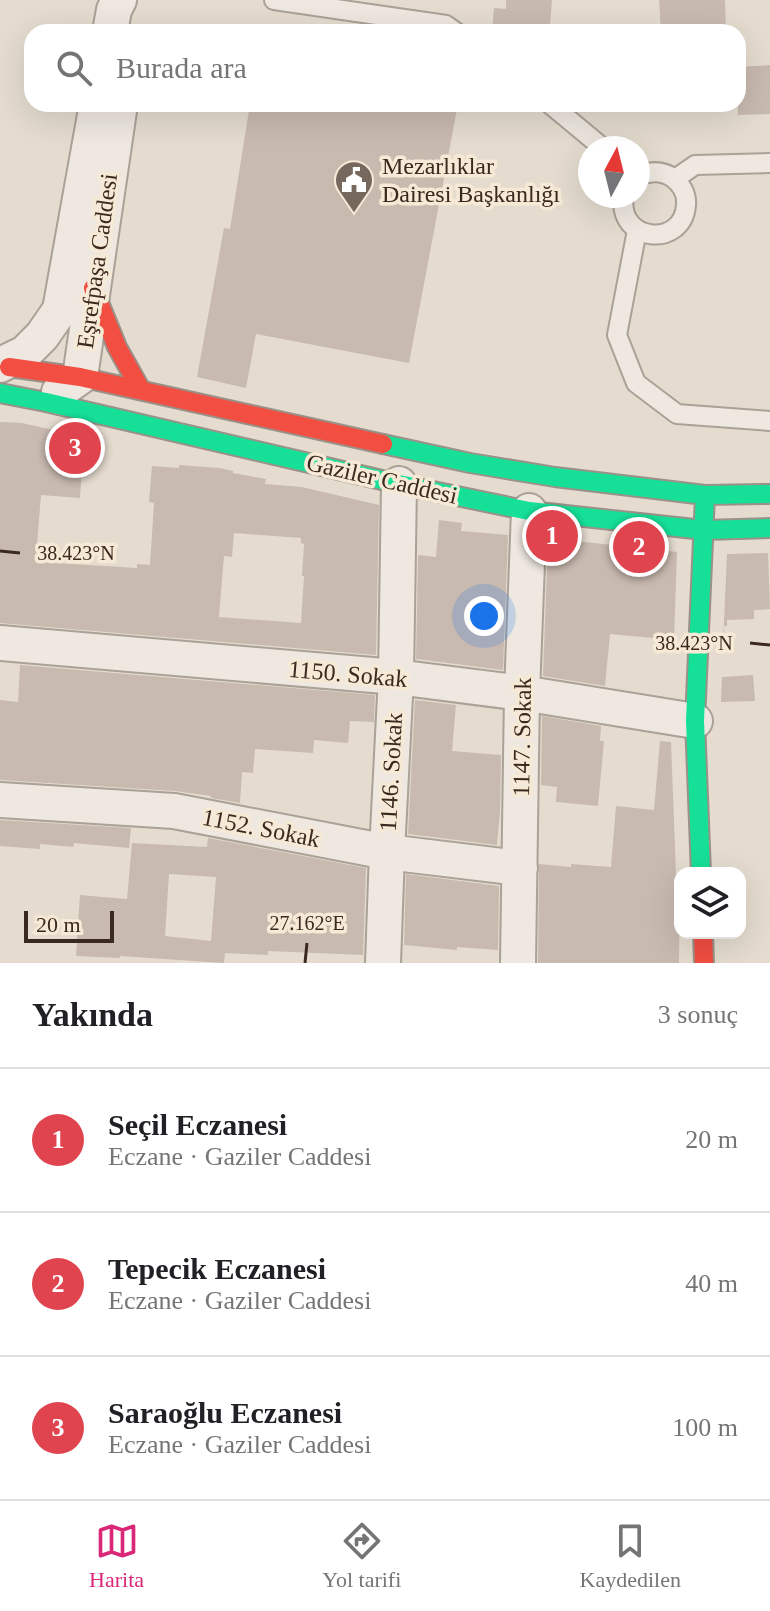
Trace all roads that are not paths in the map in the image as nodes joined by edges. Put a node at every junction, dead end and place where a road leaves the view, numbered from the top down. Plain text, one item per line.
1 (119, 0) edge
2 (132, 0) edge
3 (274, 0) edge
4 (111, 24) edge
5 (131, 24) edge
6 (439, 24) edge
7 (96, 112) edge
8 (119, 112) edge
9 (560, 112) edge
10 (589, 136) edge
11 (770, 163) edge
12 (650, 172) edge
13 (675, 179) junction
14 (624, 208) edge
15 (637, 230) junction
16 (93, 288) junction
17 (0, 366) edge
18 (80, 377) junction
19 (141, 390) junction
20 (0, 393) edge
21 (46, 402) junction
22 (770, 421) edge
23 (399, 484) junction
24 (770, 494) edge
25 (705, 495) junction
26 (529, 511) junction
27 (770, 528) edge
28 (704, 530) junction
29 (0, 643) edge
30 (396, 677) junction
31 (522, 693) junction
32 (695, 721) junction
33 (0, 800) edge
34 (387, 852) junction
35 (701, 867) edge
36 (520, 868) junction
37 (703, 939) edge
38 (383, 963) edge
39 (518, 963) edge
40 (704, 963) edge

1 - 4 street
2 - 5 street
3 - 6 lane
7 - 17 street, Eşrefpaşa Caddesi
8 - 16 street, Eşrefpaşa Caddesi
9 - 10 lane
11 - 13 lane
12 - 13 lane
13 - 15 lane
14 - 15 lane
15 - 22 lane
16 - 18 street, Eşrefpaşa Caddesi
16 - 19 main road
17 - 18 main road, Gaziler Caddesi
18 - 19 main road, Gaziler Caddesi
18 - 21 street, Eşrefpaşa Caddesi
19 - 25 main road, Gaziler Caddesi
20 - 21 main road, Gaziler Caddesi
21 - 23 main road, Gaziler Caddesi
23 - 26 main road, Gaziler Caddesi
23 - 30 street, 1146. Sokak
24 - 25 main road, Gaziler Caddesi
25 - 28 main road
26 - 28 main road, Gaziler Caddesi
26 - 31 street, 1147. Sokak
27 - 28 main road, Gaziler Caddesi
28 - 32 main road
29 - 30 street, 1150. Sokak
30 - 31 street, 1150. Sokak
30 - 34 street, 1146. Sokak
31 - 32 street, 1150. Sokak
31 - 36 street, 1147. Sokak
32 - 35 main road
33 - 34 street, 1152. Sokak
34 - 36 street, 1152. Sokak
34 - 38 street, 1146. Sokak
36 - 39 street, 1147. Sokak
37 - 40 main road

